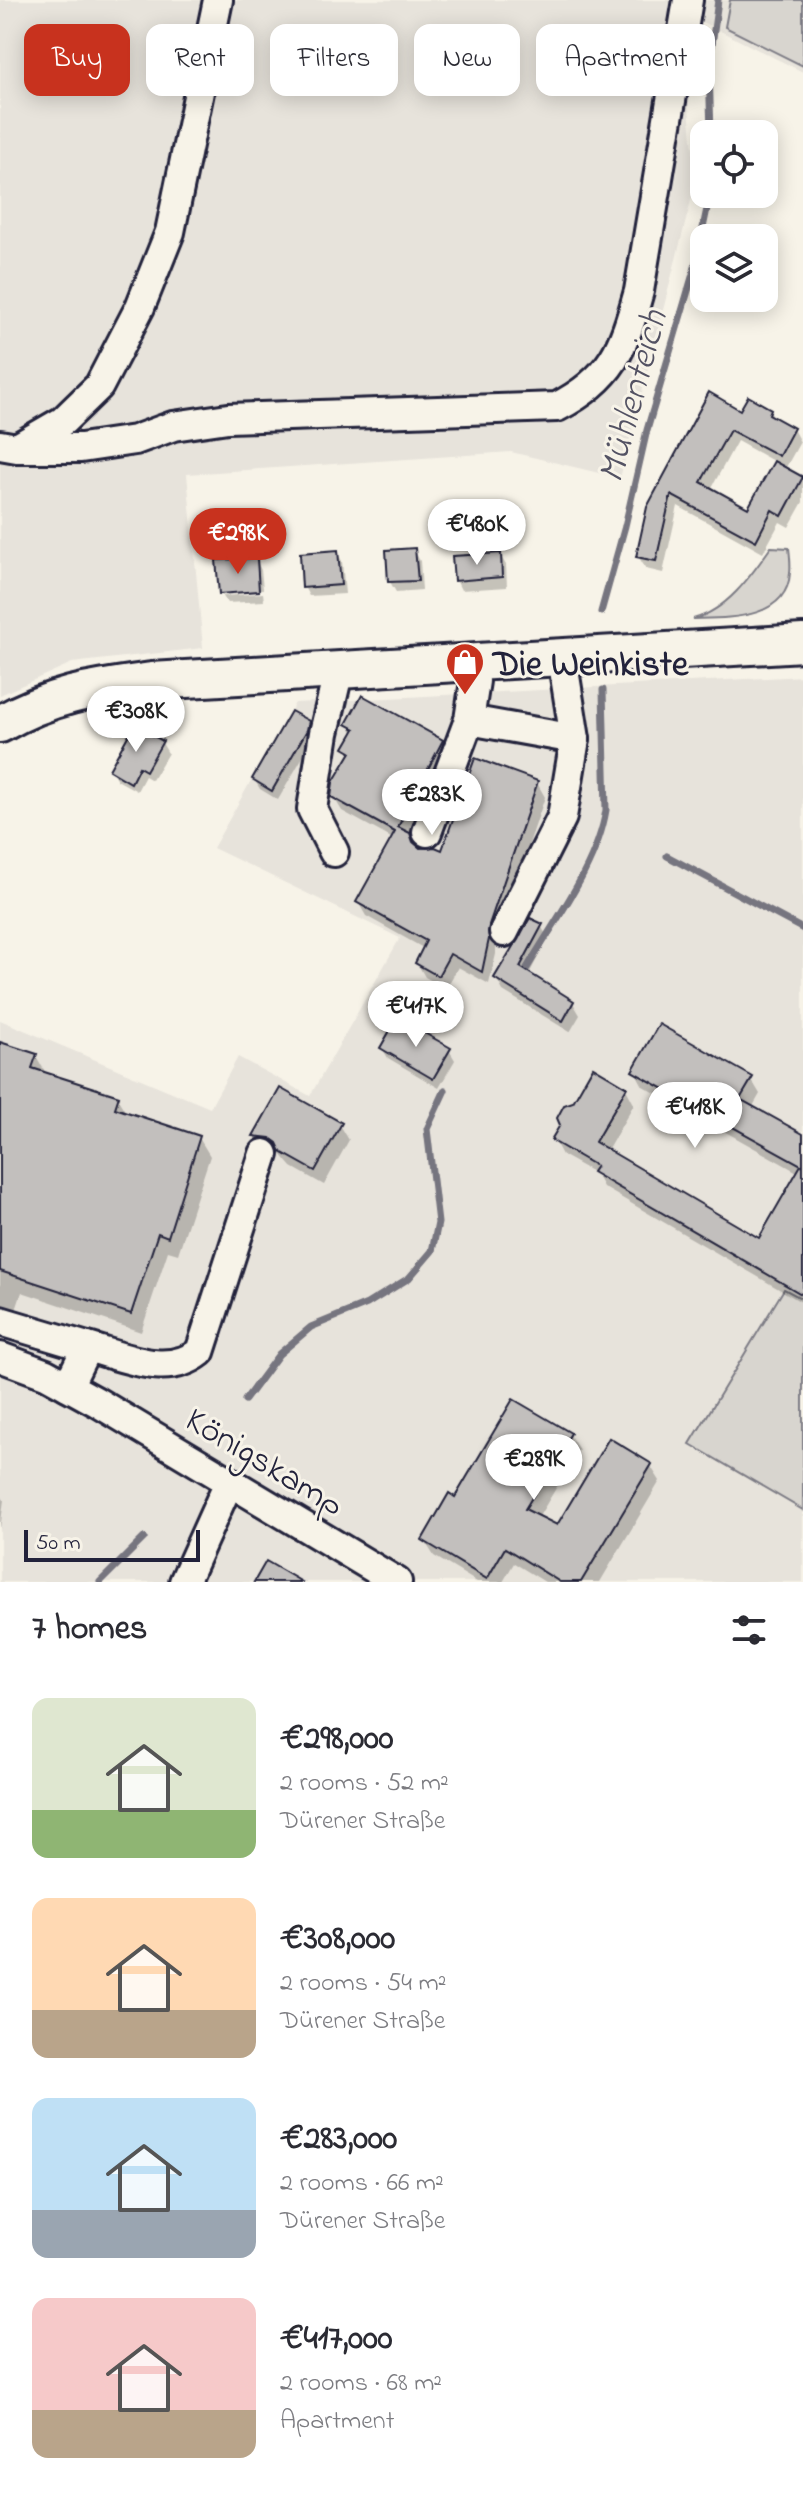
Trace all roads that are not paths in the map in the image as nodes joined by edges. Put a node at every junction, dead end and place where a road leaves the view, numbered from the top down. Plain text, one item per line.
1 (218, 0) edge
2 (688, 0) edge
3 (9, 446) edge
4 (803, 643) edge
5 (566, 656) junction
6 (473, 661) junction
7 (339, 669) junction
8 (469, 720) junction
9 (0, 724) edge
10 (575, 739) junction
11 (427, 832) dead end
12 (334, 852) dead end
13 (504, 932) dead end
14 (264, 1154) dead end
15 (0, 1321) edge
16 (87, 1347) junction
17 (0, 1357) edge
18 (0, 1377) edge
19 (68, 1386) junction
20 (97, 1402) junction
21 (229, 1482) junction
22 (184, 1582) edge
23 (397, 1582) edge

1 - 3 street
2 - 3 street
4 - 5 main road
5 - 6 main road
5 - 10 street
6 - 7 main road
6 - 8 street
7 - 9 main road
7 - 12 street
8 - 10 street
8 - 11 street
10 - 13 street
14 - 16 street
15 - 16 street
16 - 19 street
17 - 19 street, Königskamp
18 - 20 street, Königskamp
19 - 20 street, Königskamp
20 - 21 street, Königskamp
21 - 22 street
21 - 23 street, Königskamp

